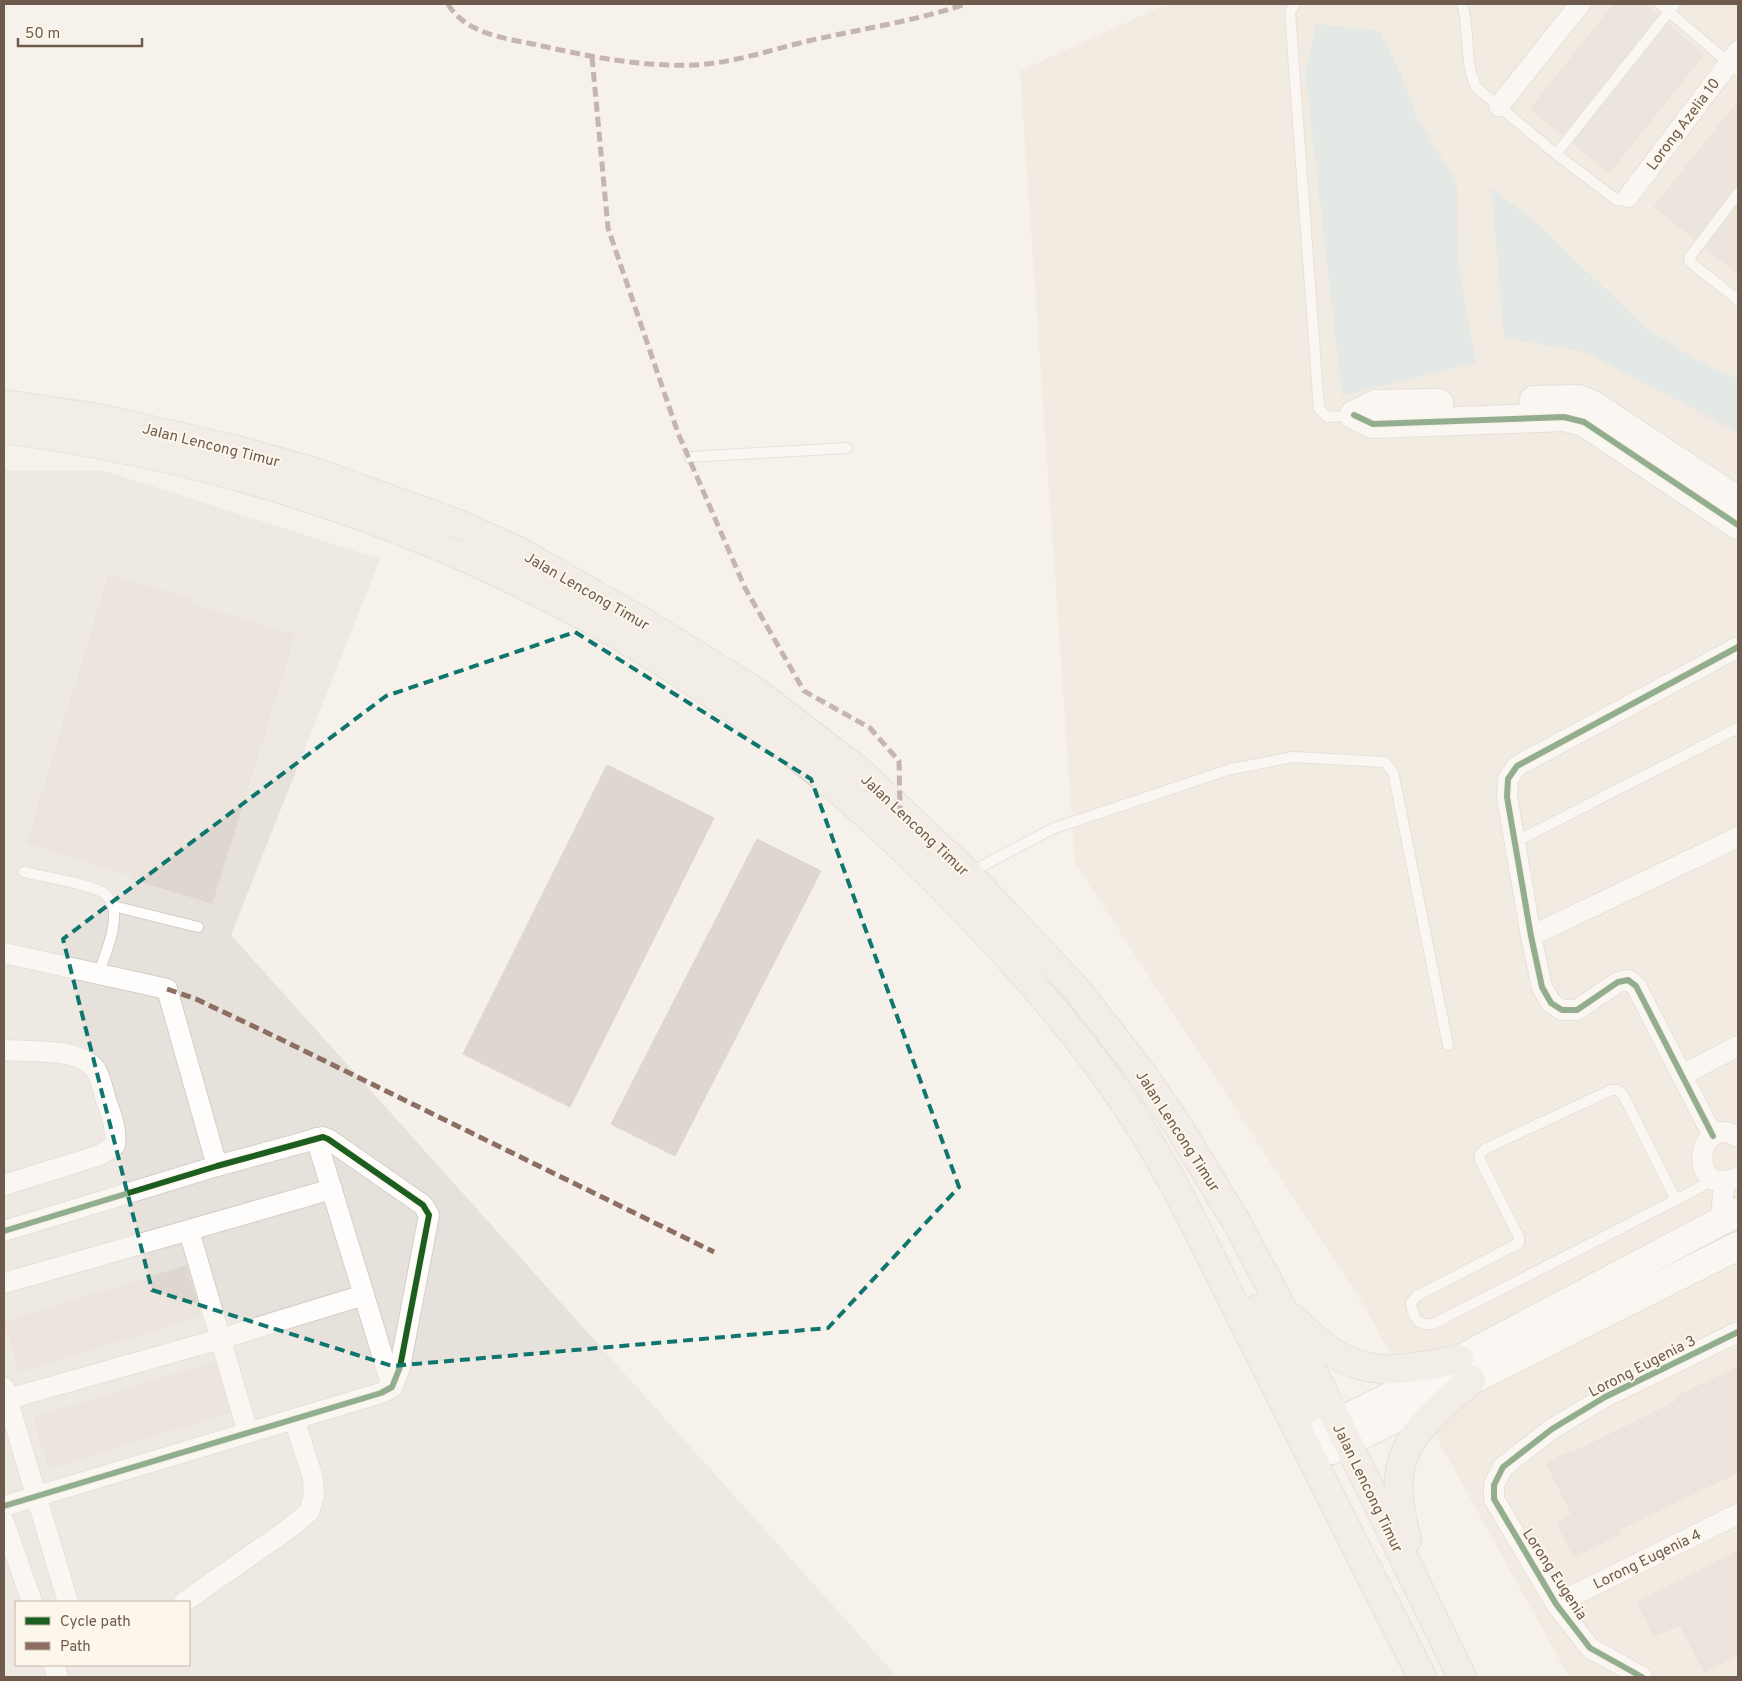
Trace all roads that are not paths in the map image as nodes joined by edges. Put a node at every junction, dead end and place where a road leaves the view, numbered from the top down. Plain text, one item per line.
1 (1295, 4) edge
2 (1462, 4) edge
3 (1580, 4) edge
4 (1660, 4) edge
5 (1672, 8) edge
6 (1735, 62) edge
7 (1499, 106) junction
8 (1556, 154) junction
9 (1738, 193) edge
10 (1628, 197) joint
11 (1738, 300) edge
12 (4, 404) edge
13 (1354, 415) junction
14 (4, 429) edge
15 (848, 448) dead end
16 (688, 458) dead end
17 (1738, 501) edge
18 (1738, 524) edge
19 (1738, 647) edge
20 (1738, 728) edge
21 (1738, 837) edge
22 (1515, 842) junction
23 (24, 872) dead end
24 (968, 874) junction
25 (113, 906) junction
26 (198, 927) dead end
27 (1532, 936) junction
28 (4, 953) edge
29 (99, 973) junction
30 (1448, 1045) dead end
31 (1738, 1046) edge
32 (4, 1050) edge
33 (1682, 1075) junction
34 (1713, 1136) junction
35 (1738, 1137) edge
36 (316, 1138) junction
37 (217, 1166) junction
38 (1726, 1179) edge
39 (4, 1185) edge
40 (332, 1189) junction
41 (1177, 1189) junction
42 (1676, 1200) junction
43 (1730, 1216) edge
44 (4, 1231) edge
45 (189, 1231) junction
46 (1738, 1246) edge
47 (4, 1283) edge
48 (364, 1295) junction
49 (1281, 1306) junction
50 (1738, 1332) edge
51 (220, 1339) junction
52 (1465, 1370) junction
53 (392, 1386) junction
54 (6, 1392) edge
55 (294, 1419) junction
56 (248, 1433) junction
57 (1334, 1437) junction
58 (1494, 1485) joint
59 (35, 1497) junction
60 (4, 1506) edge
61 (1738, 1514) edge
62 (4, 1522) edge
63 (1422, 1597) junction
64 (32, 1601) edge
65 (68, 1601) edge
66 (185, 1601) edge
67 (1556, 1604) junction
68 (1422, 1677) edge
69 (1438, 1677) edge
70 (1462, 1677) edge
71 (1642, 1677) edge

1 - 13 lane
2 - 7 lane
3 - 7 street
4 - 5 lane
5 - 6 lane
5 - 8 lane
6 - 10 street, Lorong Azelia 10
7 - 8 lane
8 - 10 lane
9 - 11 lane
12 - 24 highway, Jalan Lencong Timur
13 - 17 street
13 - 18 street
14 - 41 highway, Jalan Lencong Timur
15 - 16 lane
19 - 22 street
20 - 22 lane
21 - 27 street
22 - 27 street
23 - 25 lane
24 - 30 lane
24 - 49 highway, Jalan Lencong Timur
25 - 26 lane
25 - 29 lane
27 - 33 street
28 - 29 street
29 - 37 street
31 - 33 street
32 - 39 street
33 - 34 street
34 - 35 street
34 - 38 street
36 - 37 street
36 - 40 street
36 - 53 street
37 - 44 street
38 - 42 lane
38 - 43 street
40 - 45 street
40 - 48 street
41 - 57 highway
41 - 68 highway, Jalan Lencong Timur
42 - 42 lane
43 - 52 street
45 - 47 street
45 - 51 street
46 - 52 street
48 - 51 street
48 - 53 street
49 - 52 highway
49 - 57 highway, Jalan Lencong Timur
50 - 58 street, Lorong Eugenia 3
51 - 54 street
51 - 56 street
52 - 57 street
52 - 63 highway
53 - 55 street
54 - 59 street
55 - 56 street
55 - 66 street
56 - 59 street
57 - 63 highway, Jalan Lencong Timur
57 - 69 highway
58 - 67 street, Lorong Eugenia
59 - 60 street
59 - 65 street
61 - 67 street, Lorong Eugenia 4
62 - 64 street
63 - 70 highway, Jalan Lencong Timur
67 - 71 street, Lorong Eugenia

